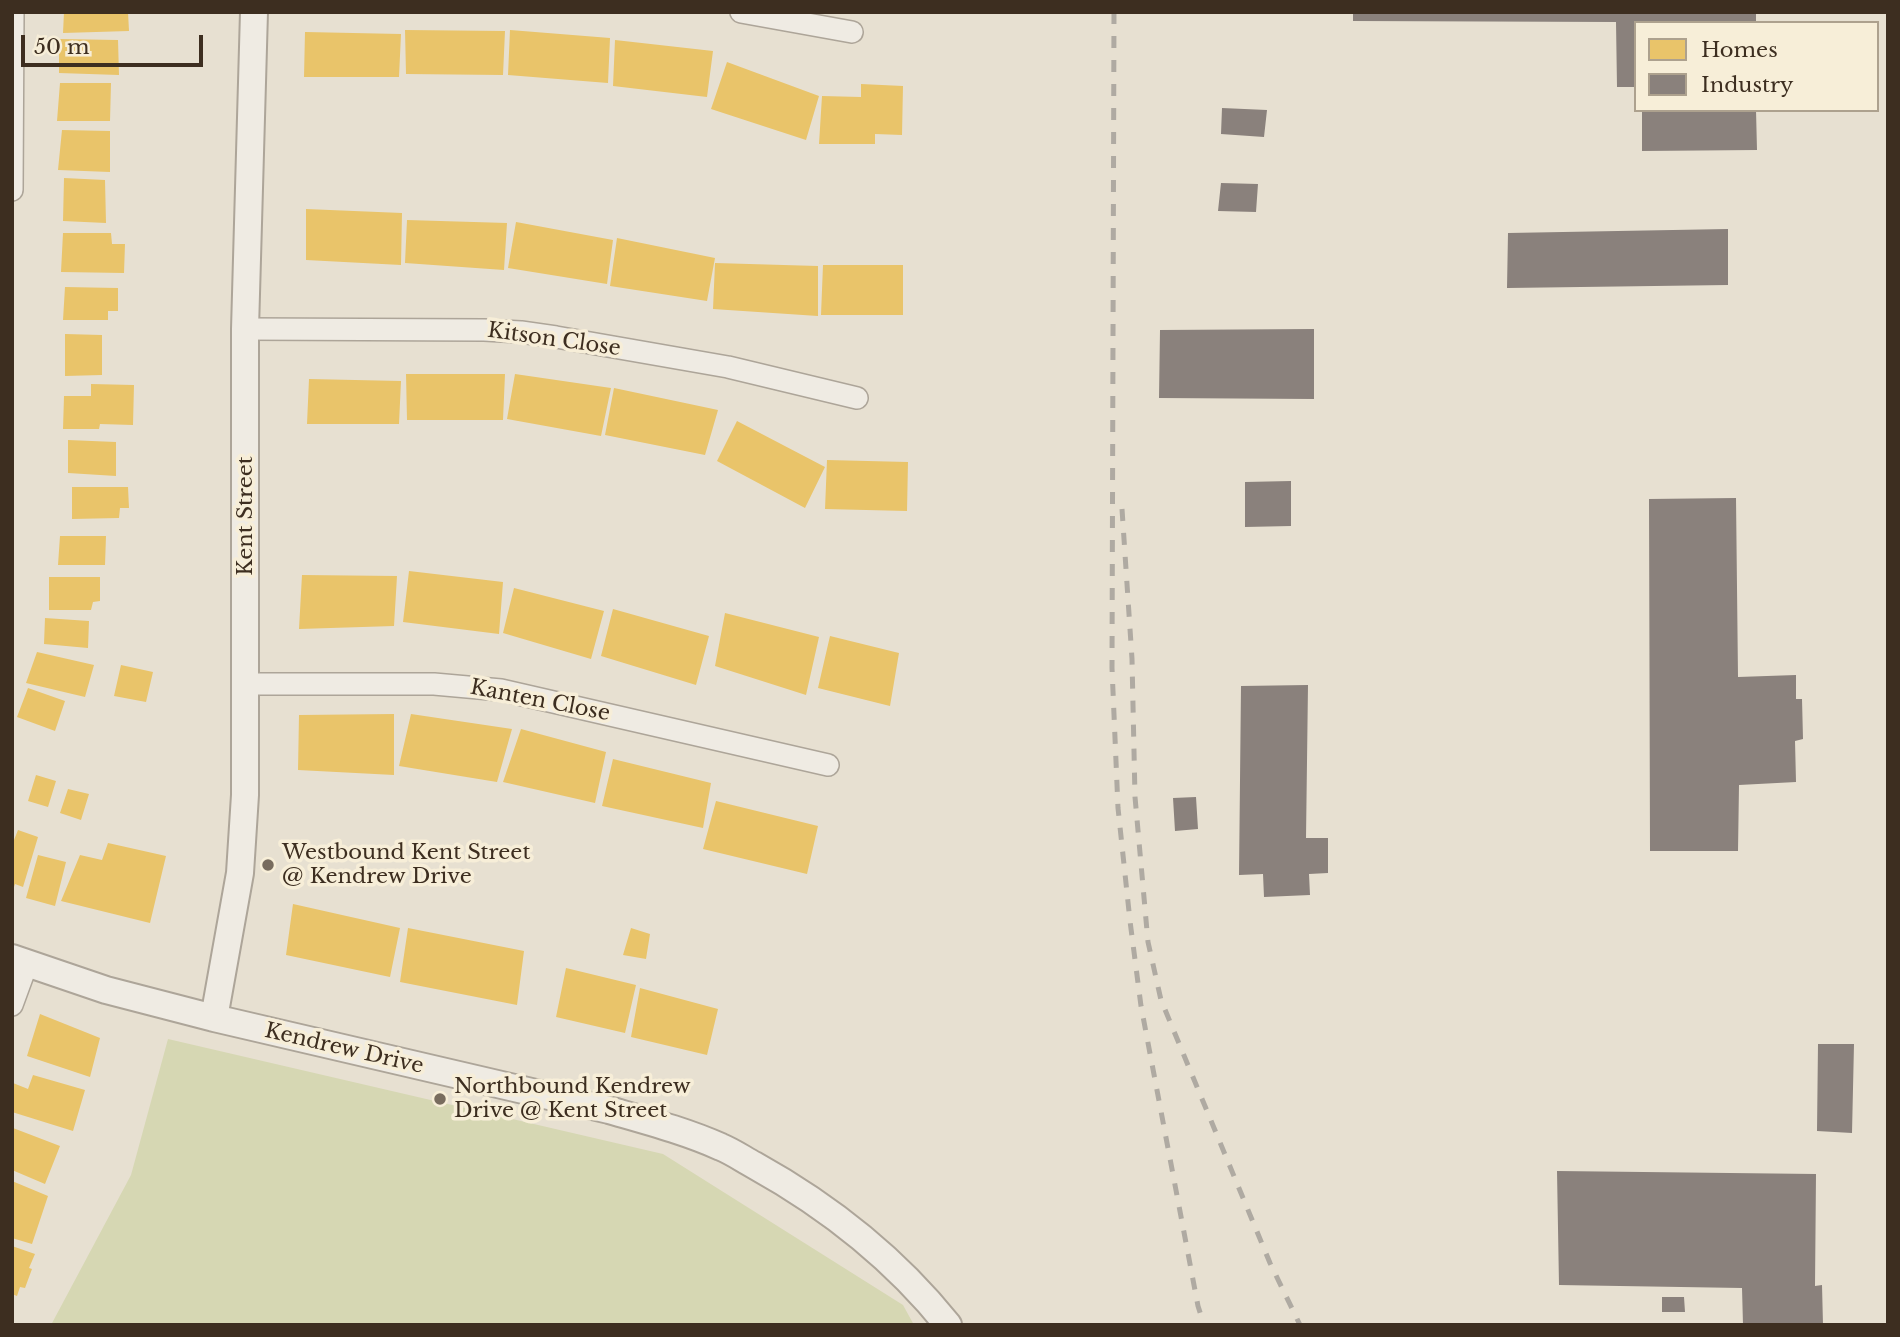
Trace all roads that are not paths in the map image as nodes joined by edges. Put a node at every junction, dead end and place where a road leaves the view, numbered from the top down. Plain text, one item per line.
1 (13, 12) edge
2 (254, 12) edge
3 (741, 12) edge
4 (852, 33) dead end
5 (12, 190) edge
6 (245, 329) junction
7 (857, 398) dead end
8 (246, 684) junction
9 (828, 765) dead end
10 (20, 961) edge
11 (12, 1005) edge
12 (214, 1018) junction
13 (948, 1325) edge

1 - 5 street
2 - 6 street, Kent Street
3 - 4 street
6 - 7 street, Kitson Close
6 - 8 street, Kent Street
8 - 9 street, Kanten Close
8 - 12 street, Kent Street
10 - 11 street
10 - 12 street, Kendrew Drive
12 - 13 street, Kendrew Drive

